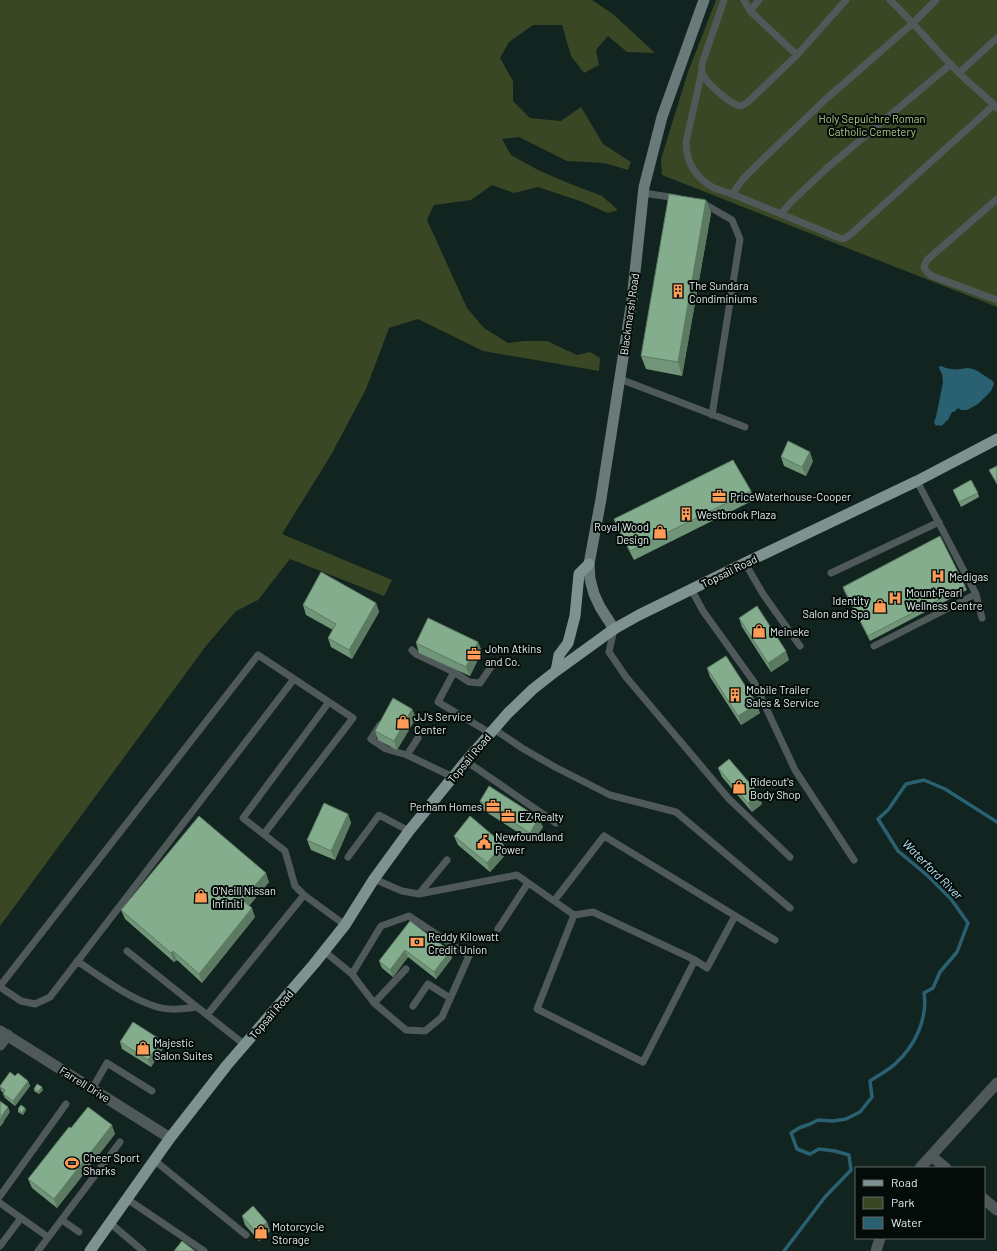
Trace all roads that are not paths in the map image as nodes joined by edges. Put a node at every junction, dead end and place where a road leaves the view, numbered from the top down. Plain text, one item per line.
1 (704, 0) edge
2 (724, 0) edge
3 (744, 0) edge
4 (759, 0) edge
5 (846, 0) edge
6 (890, 0) edge
7 (936, 0) edge
8 (750, 11) junction
9 (913, 23) junction
10 (997, 38) edge
11 (797, 55) junction
12 (950, 64) junction
13 (702, 71) junction
14 (959, 73) junction
15 (995, 106) edge
16 (643, 193) junction
17 (732, 194) junction
18 (997, 199) edge
19 (781, 214) junction
20 (997, 300) edge
21 (620, 378) junction
22 (712, 415) junction
23 (745, 427) dead end
24 (997, 439) edge
25 (917, 481) junction
26 (939, 522) junction
27 (745, 562) junction
28 (589, 564) junction
29 (831, 574) dead end
30 (691, 589) junction
31 (976, 594) junction
32 (982, 618) dead end
33 (614, 629) junction
34 (800, 646) dead end
35 (874, 646) dead end
36 (412, 650) dead end
37 (493, 664) dead end
38 (556, 671) junction
39 (454, 672) junction
40 (294, 679) junction
41 (329, 702) junction
42 (382, 721) edge
43 (492, 731) junction
44 (418, 738) dead end
45 (407, 755) junction
46 (466, 761) junction
47 (452, 777) junction
48 (556, 823) dead end
49 (409, 831) junction
50 (264, 834) junction
51 (348, 857) dead end
52 (790, 857) dead end
53 (447, 860) dead end
54 (854, 860) dead end
55 (374, 879) junction
56 (528, 883) junction
57 (304, 894) junction
58 (419, 894) junction
59 (554, 901) junction
60 (790, 908) dead end
61 (574, 915) junction
62 (735, 916) junction
63 (345, 925) junction
64 (498, 929) dead end
65 (775, 940) dead end
66 (127, 951) dead end
67 (324, 951) junction
68 (695, 960) junction
69 (77, 961) junction
70 (406, 969) dead end
71 (352, 974) junction
72 (0, 986) edge
73 (450, 998) junction
74 (374, 1003) junction
75 (413, 1006) dead end
76 (197, 1007) junction
77 (207, 1015) junction
78 (4, 1033) edge
79 (0, 1045) edge
80 (245, 1045) junction
81 (997, 1083) edge
82 (92, 1089) junction
83 (152, 1091) dead end
84 (66, 1104) dead end
85 (170, 1138) junction
86 (120, 1142) dead end
87 (931, 1156) junction
88 (154, 1160) junction
89 (921, 1167) edge
90 (945, 1167) edge
91 (0, 1196) edge
92 (127, 1199) junction
93 (985, 1200) edge
94 (0, 1203) edge
95 (997, 1210) edge
96 (21, 1218) junction
97 (62, 1220) junction
98 (110, 1223) junction
99 (79, 1232) dead end
100 (246, 1235) dead end
101 (48, 1237) junction
102 (880, 1239) edge
103 (0, 1246) edge
104 (38, 1251) edge
105 (90, 1251) edge
106 (143, 1251) edge
107 (204, 1251) edge
108 (876, 1251) edge

1 - 16 main road, Blackmarsh Road
2 - 13 lane
3 - 8 lane
4 - 8 lane
5 - 11 lane
6 - 9 lane
7 - 9 lane
8 - 11 lane
9 - 12 lane
9 - 17 lane
10 - 14 lane
11 - 13 lane
12 - 14 lane
12 - 19 lane
13 - 17 lane
14 - 15 lane
15 - 19 lane
16 - 21 main road, Blackmarsh Road
16 - 22 lane
17 - 19 lane
18 - 20 lane
21 - 22 lane
21 - 28 main road, Blackmarsh Road
22 - 23 lane
24 - 25 main road, Topsail Road
25 - 26 lane
25 - 27 main road, Topsail Road
26 - 29 lane
26 - 31 lane
27 - 30 main road, Topsail Road
27 - 34 lane
28 - 33 main road, Blackmarsh Road
28 - 38 main road
30 - 33 main road, Topsail Road
30 - 54 lane
31 - 32 lane
31 - 35 lane
33 - 38 main road, Topsail Road
33 - 52 lane
36 - 39 lane
37 - 39 lane
38 - 43 main road, Topsail Road
39 - 43 lane
40 - 41 lane
40 - 69 lane
40 - 72 lane
41 - 50 lane
41 - 50 lane
42 - 45 lane
43 - 46 main road, Topsail Road
43 - 60 lane
44 - 45 lane
45 - 47 lane
46 - 47 main road, Topsail Road
46 - 48 lane
47 - 49 main road, Topsail Road
49 - 51 lane
49 - 55 main road, Topsail Road
50 - 57 lane
53 - 58 lane
55 - 58 lane
55 - 63 main road, Topsail Road
56 - 58 lane
56 - 59 lane
56 - 64 lane
57 - 63 lane
57 - 77 lane
59 - 61 lane
59 - 62 lane
61 - 68 lane
61 - 68 lane
62 - 65 lane
62 - 68 lane
63 - 67 main road, Topsail Road
66 - 76 lane
67 - 71 lane
67 - 80 main road, Topsail Road
69 - 72 lane
69 - 76 lane
70 - 74 lane
71 - 73 lane
71 - 74 lane
73 - 74 lane
73 - 75 lane
76 - 77 lane
77 - 80 lane
78 - 79 street
78 - 82 street, Farrell Drive
80 - 85 main road, Topsail Road
81 - 87 street
82 - 83 lane
82 - 85 street, Farrell Drive
84 - 91 lane
85 - 88 main road, Topsail Road
86 - 97 lane
87 - 89 street
87 - 90 street
88 - 92 main road, Topsail Road
88 - 100 lane
92 - 98 main road, Topsail Road
92 - 107 lane
93 - 95 street
94 - 96 lane
96 - 101 lane
96 - 103 lane
97 - 99 lane
97 - 101 lane
98 - 105 main road, Topsail Road
98 - 106 lane
101 - 104 lane
102 - 108 street

